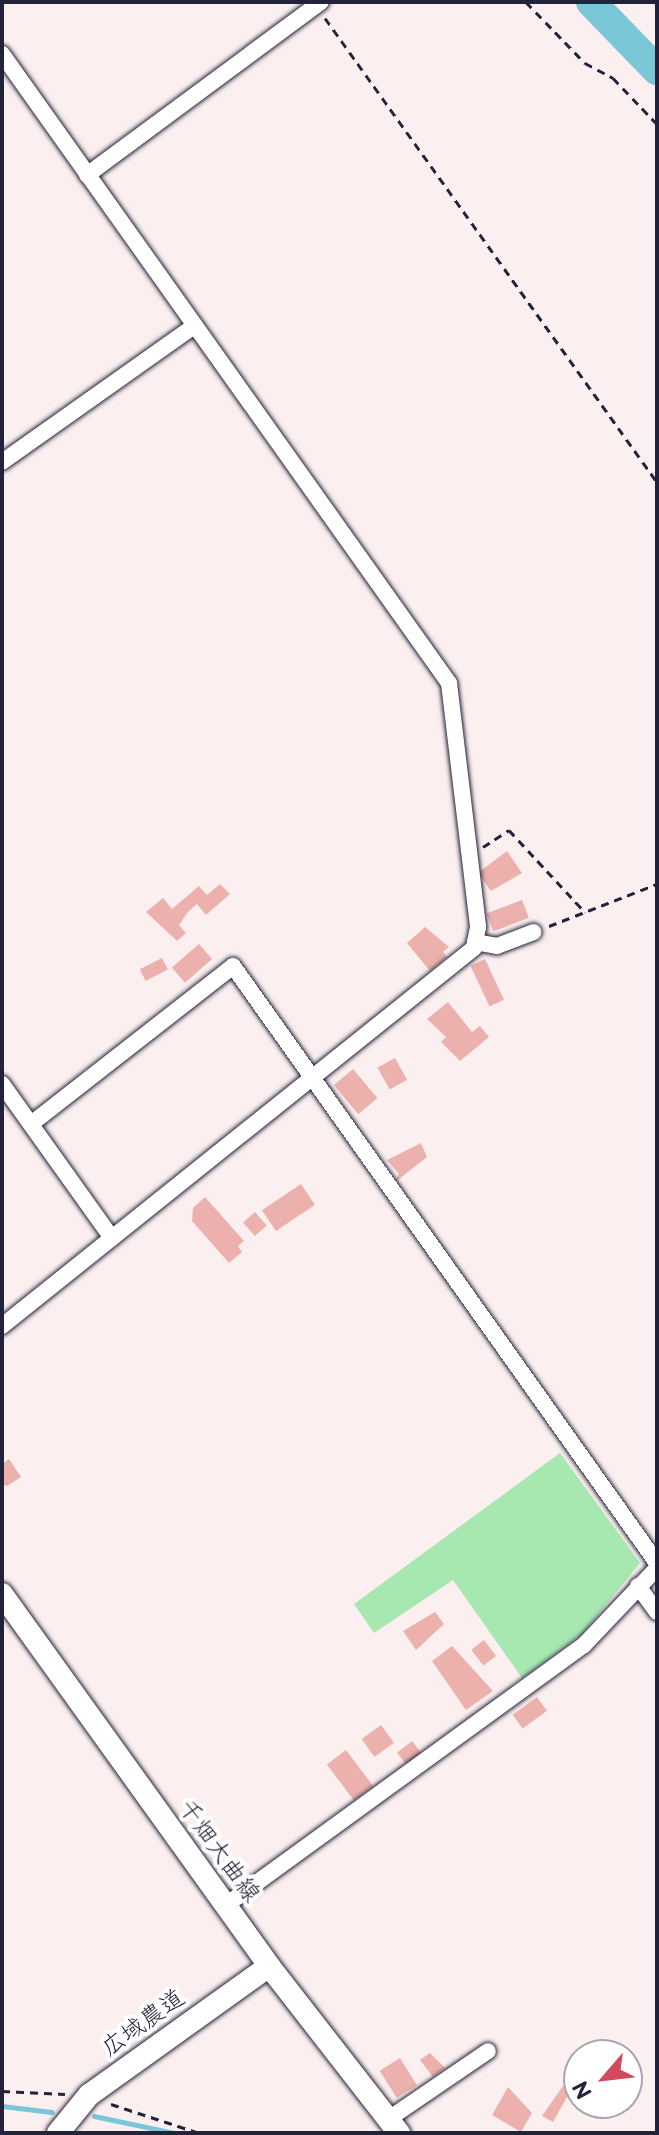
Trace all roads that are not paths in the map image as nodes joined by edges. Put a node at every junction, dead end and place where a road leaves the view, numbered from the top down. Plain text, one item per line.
1 (318, 4) edge
2 (2, 54) edge
3 (87, 175) junction
4 (194, 326) junction
5 (2, 462) edge
6 (533, 932) road end
7 (475, 942) junction
8 (311, 1078) junction
9 (2, 1084) edge
10 (31, 1124) junction
11 (112, 1238) junction
12 (2, 1326) edge
13 (657, 1566) edge
14 (638, 1586) junction
15 (2, 1594) edge
16 (657, 1612) edge
17 (226, 1905) junction
18 (269, 1966) junction
19 (488, 2051) dead end
20 (394, 2129) edge
21 (58, 2133) edge

1 - 3 street
2 - 3 street
3 - 4 street
4 - 5 street
4 - 7 street
6 - 7 street
7 - 8 street
8 - 10 street
8 - 11 street
8 - 13 street
9 - 10 street
10 - 11 street
11 - 12 street
13 - 14 street
14 - 16 street
14 - 17 street
15 - 17 main road, 千畑大曲線
17 - 18 main road, 千畑大曲線
18 - 20 main road, 千畑大曲線
18 - 21 main road, 広域農道
19 - 20 street

